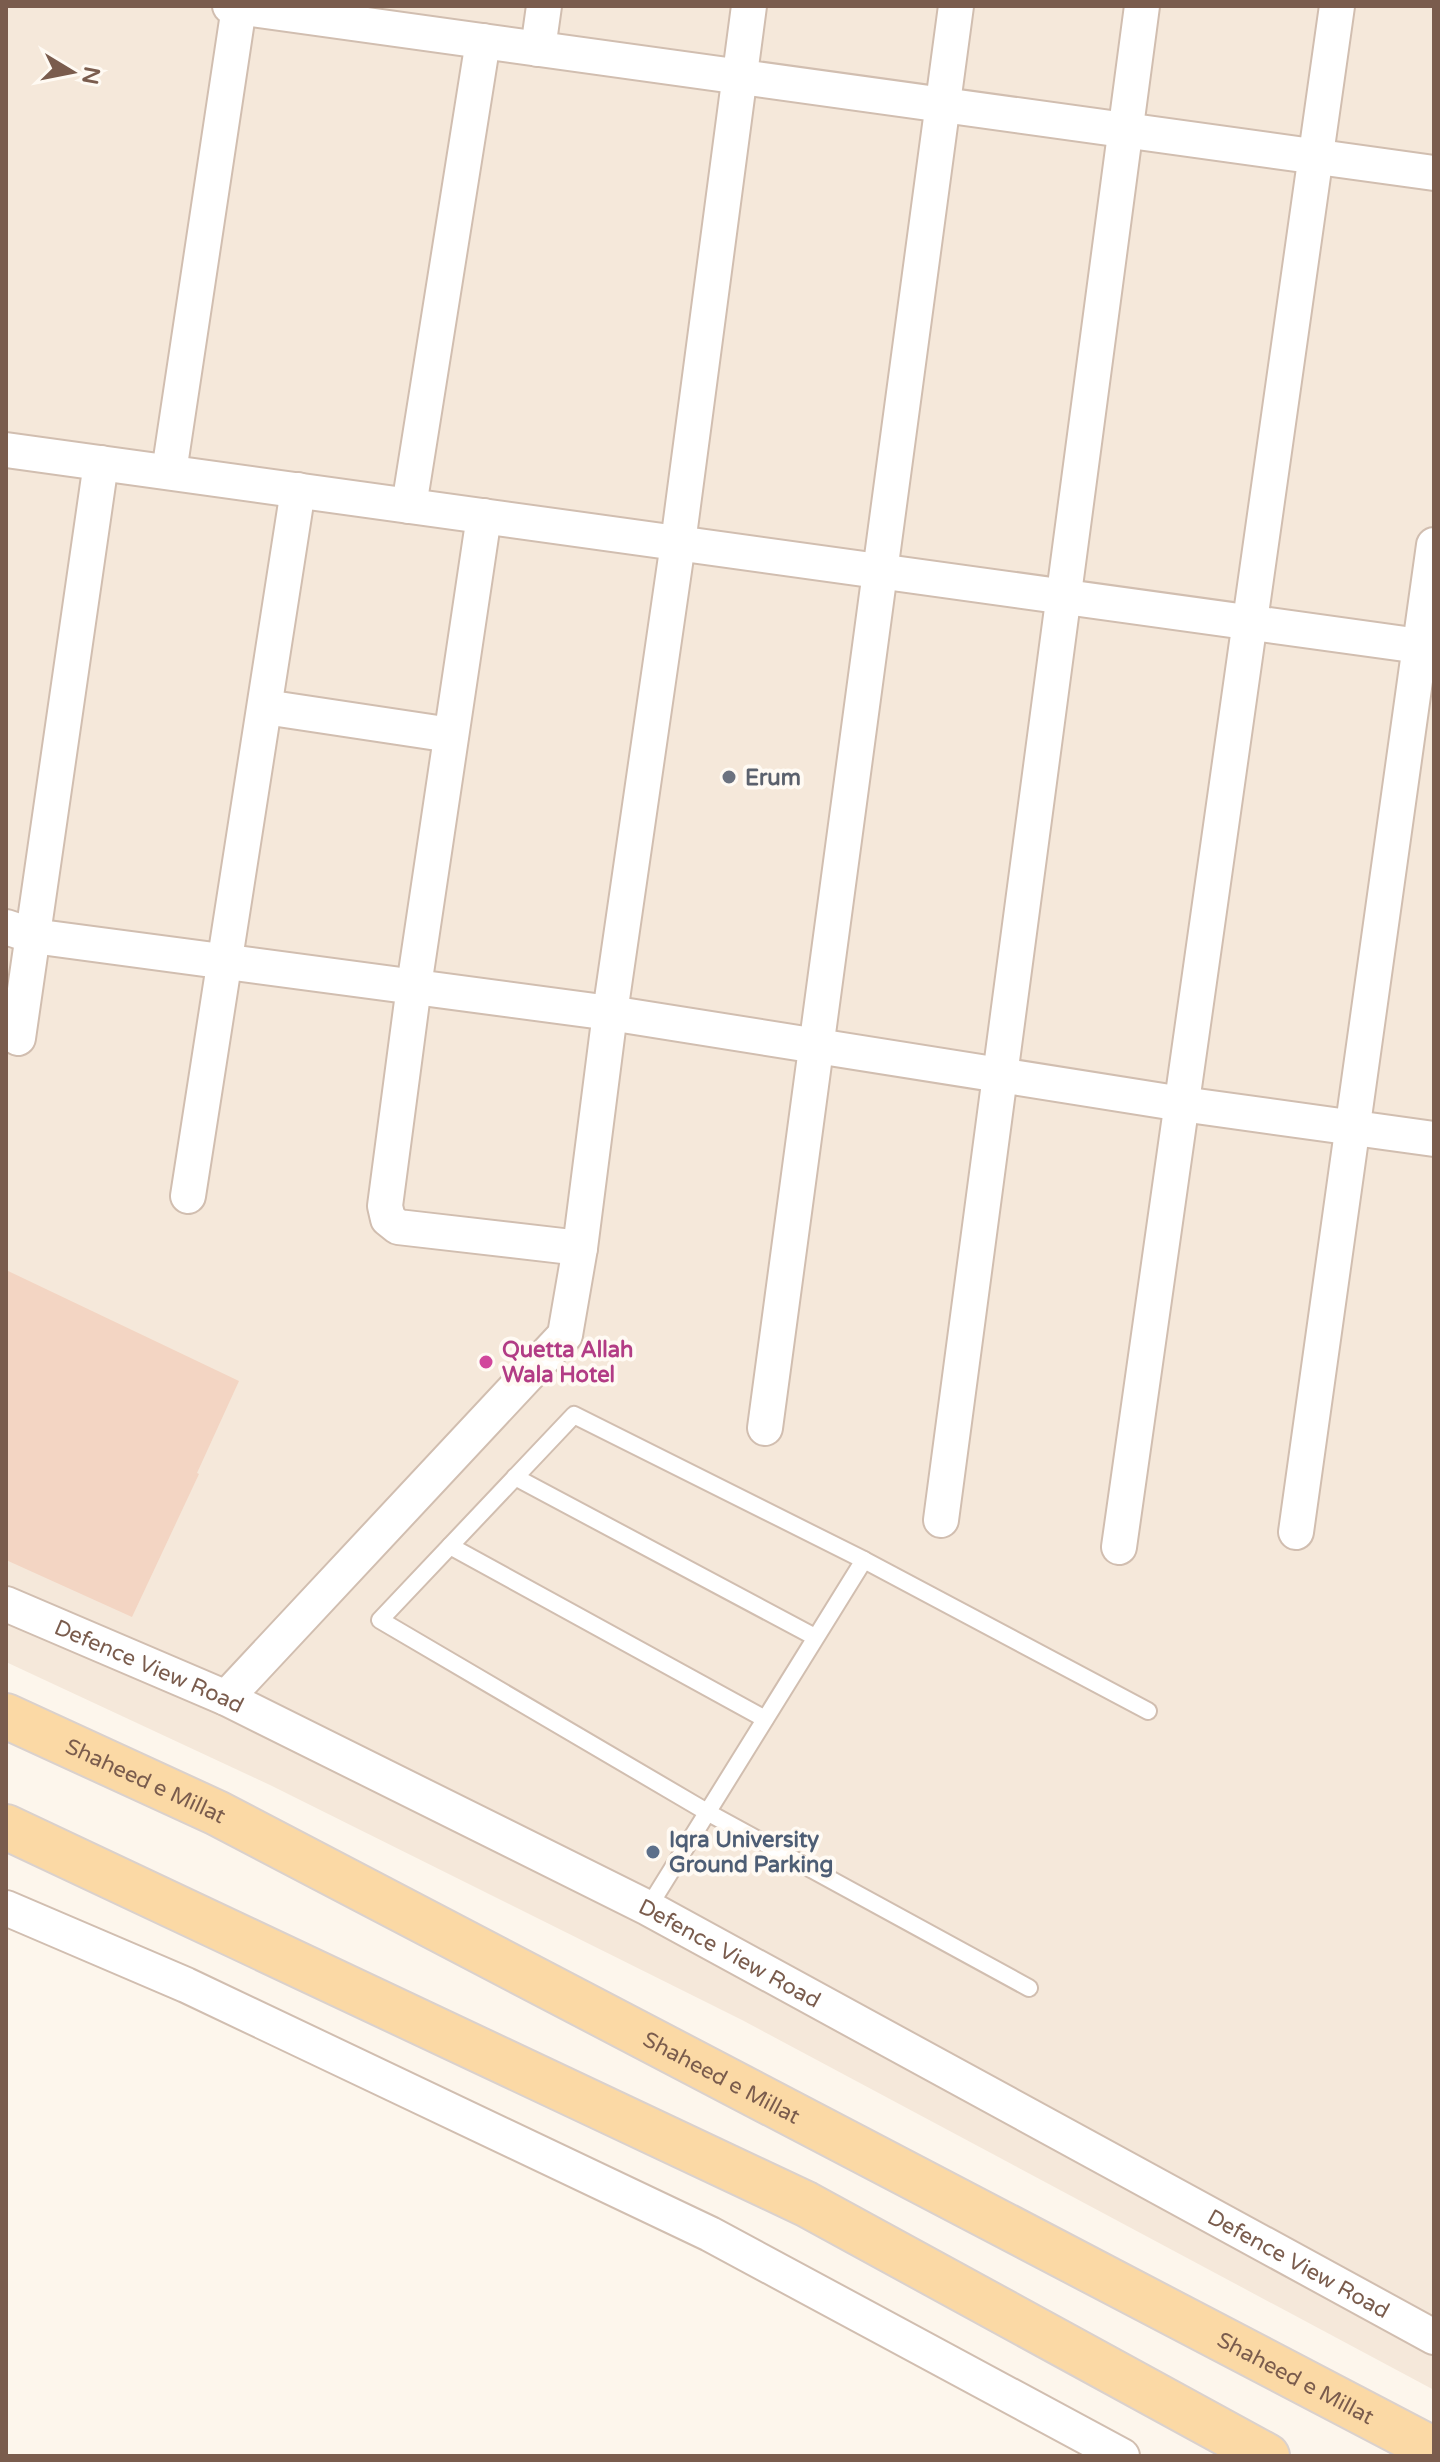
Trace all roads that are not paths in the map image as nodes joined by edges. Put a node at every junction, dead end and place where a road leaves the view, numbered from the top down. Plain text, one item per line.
1 (544, 6) edge
2 (749, 6) edge
3 (956, 6) edge
4 (1142, 6) edge
5 (1337, 6) edge
6 (234, 7) edge
7 (361, 15) edge
8 (483, 41) junction
9 (538, 49) junction
10 (740, 76) junction
11 (942, 104) junction
12 (1125, 130) junction
13 (1316, 157) junction
14 (1434, 173) edge
15 (6, 450) edge
16 (101, 463) junction
17 (169, 472) junction
18 (298, 490) junction
19 (409, 506) junction
20 (484, 516) junction
21 (678, 543) junction
22 (1434, 545) edge
23 (880, 571) junction
24 (1063, 596) junction
25 (1250, 622) junction
26 (1427, 647) edge
27 (265, 707) junction
28 (451, 735) junction
29 (20, 932) edge
30 (225, 961) junction
31 (414, 986) junction
32 (610, 1013) junction
33 (18, 1038) dead end
34 (816, 1045) junction
35 (1000, 1076) junction
36 (1182, 1104) junction
37 (1352, 1128) junction
38 (1434, 1139) edge
39 (188, 1196) dead end
40 (580, 1248) junction
41 (765, 1428) dead end
42 (515, 1477) junction
43 (941, 1520) dead end
44 (1296, 1532) dead end
45 (450, 1546) junction
46 (1119, 1547) dead end
47 (864, 1560) junction
48 (6, 1604) edge
49 (815, 1637) junction
50 (226, 1698) junction
51 (1148, 1711) dead end
52 (6, 1716) edge
53 (765, 1719) junction
54 (707, 1812) junction
55 (6, 1827) edge
56 (6, 1908) edge
57 (648, 1908) junction
58 (1029, 1988) dead end
59 (1434, 2337) edge
60 (1434, 2450) edge
61 (1122, 2456) edge
62 (1267, 2456) edge

1 - 9 street
2 - 10 street
3 - 11 street
4 - 12 street
5 - 13 street
6 - 7 street
6 - 17 street
7 - 8 street
8 - 9 street
8 - 19 street
9 - 10 street
10 - 11 street
10 - 21 street
11 - 12 street
11 - 23 street
12 - 13 street
12 - 24 street
13 - 14 street
13 - 25 street
15 - 16 street
16 - 17 street
16 - 29 street
17 - 18 street
18 - 19 street
18 - 27 street
19 - 20 street
20 - 21 street
20 - 28 street
21 - 23 street
21 - 32 street
22 - 26 street
23 - 24 street
23 - 34 street
24 - 25 street
24 - 35 street
25 - 26 street
25 - 36 street
26 - 37 street
27 - 28 street
27 - 30 street
28 - 31 street
29 - 30 street
29 - 33 street
30 - 31 street
30 - 39 street
31 - 32 street
31 - 40 street
32 - 34 street
32 - 40 street
34 - 35 street
34 - 41 street
35 - 36 street
35 - 43 street
36 - 37 street
36 - 46 street
37 - 38 street
37 - 44 street
40 - 50 street
42 - 45 lane
42 - 47 lane
42 - 49 lane
45 - 53 lane
45 - 54 lane
47 - 49 lane
47 - 51 lane
48 - 50 street, Defence View Road
49 - 53 lane
50 - 57 street, Defence View Road
52 - 60 main road, Shaheed e Millat
53 - 54 lane
54 - 57 lane
54 - 58 lane
55 - 62 main road
56 - 61 street
57 - 59 street, Defence View Road

